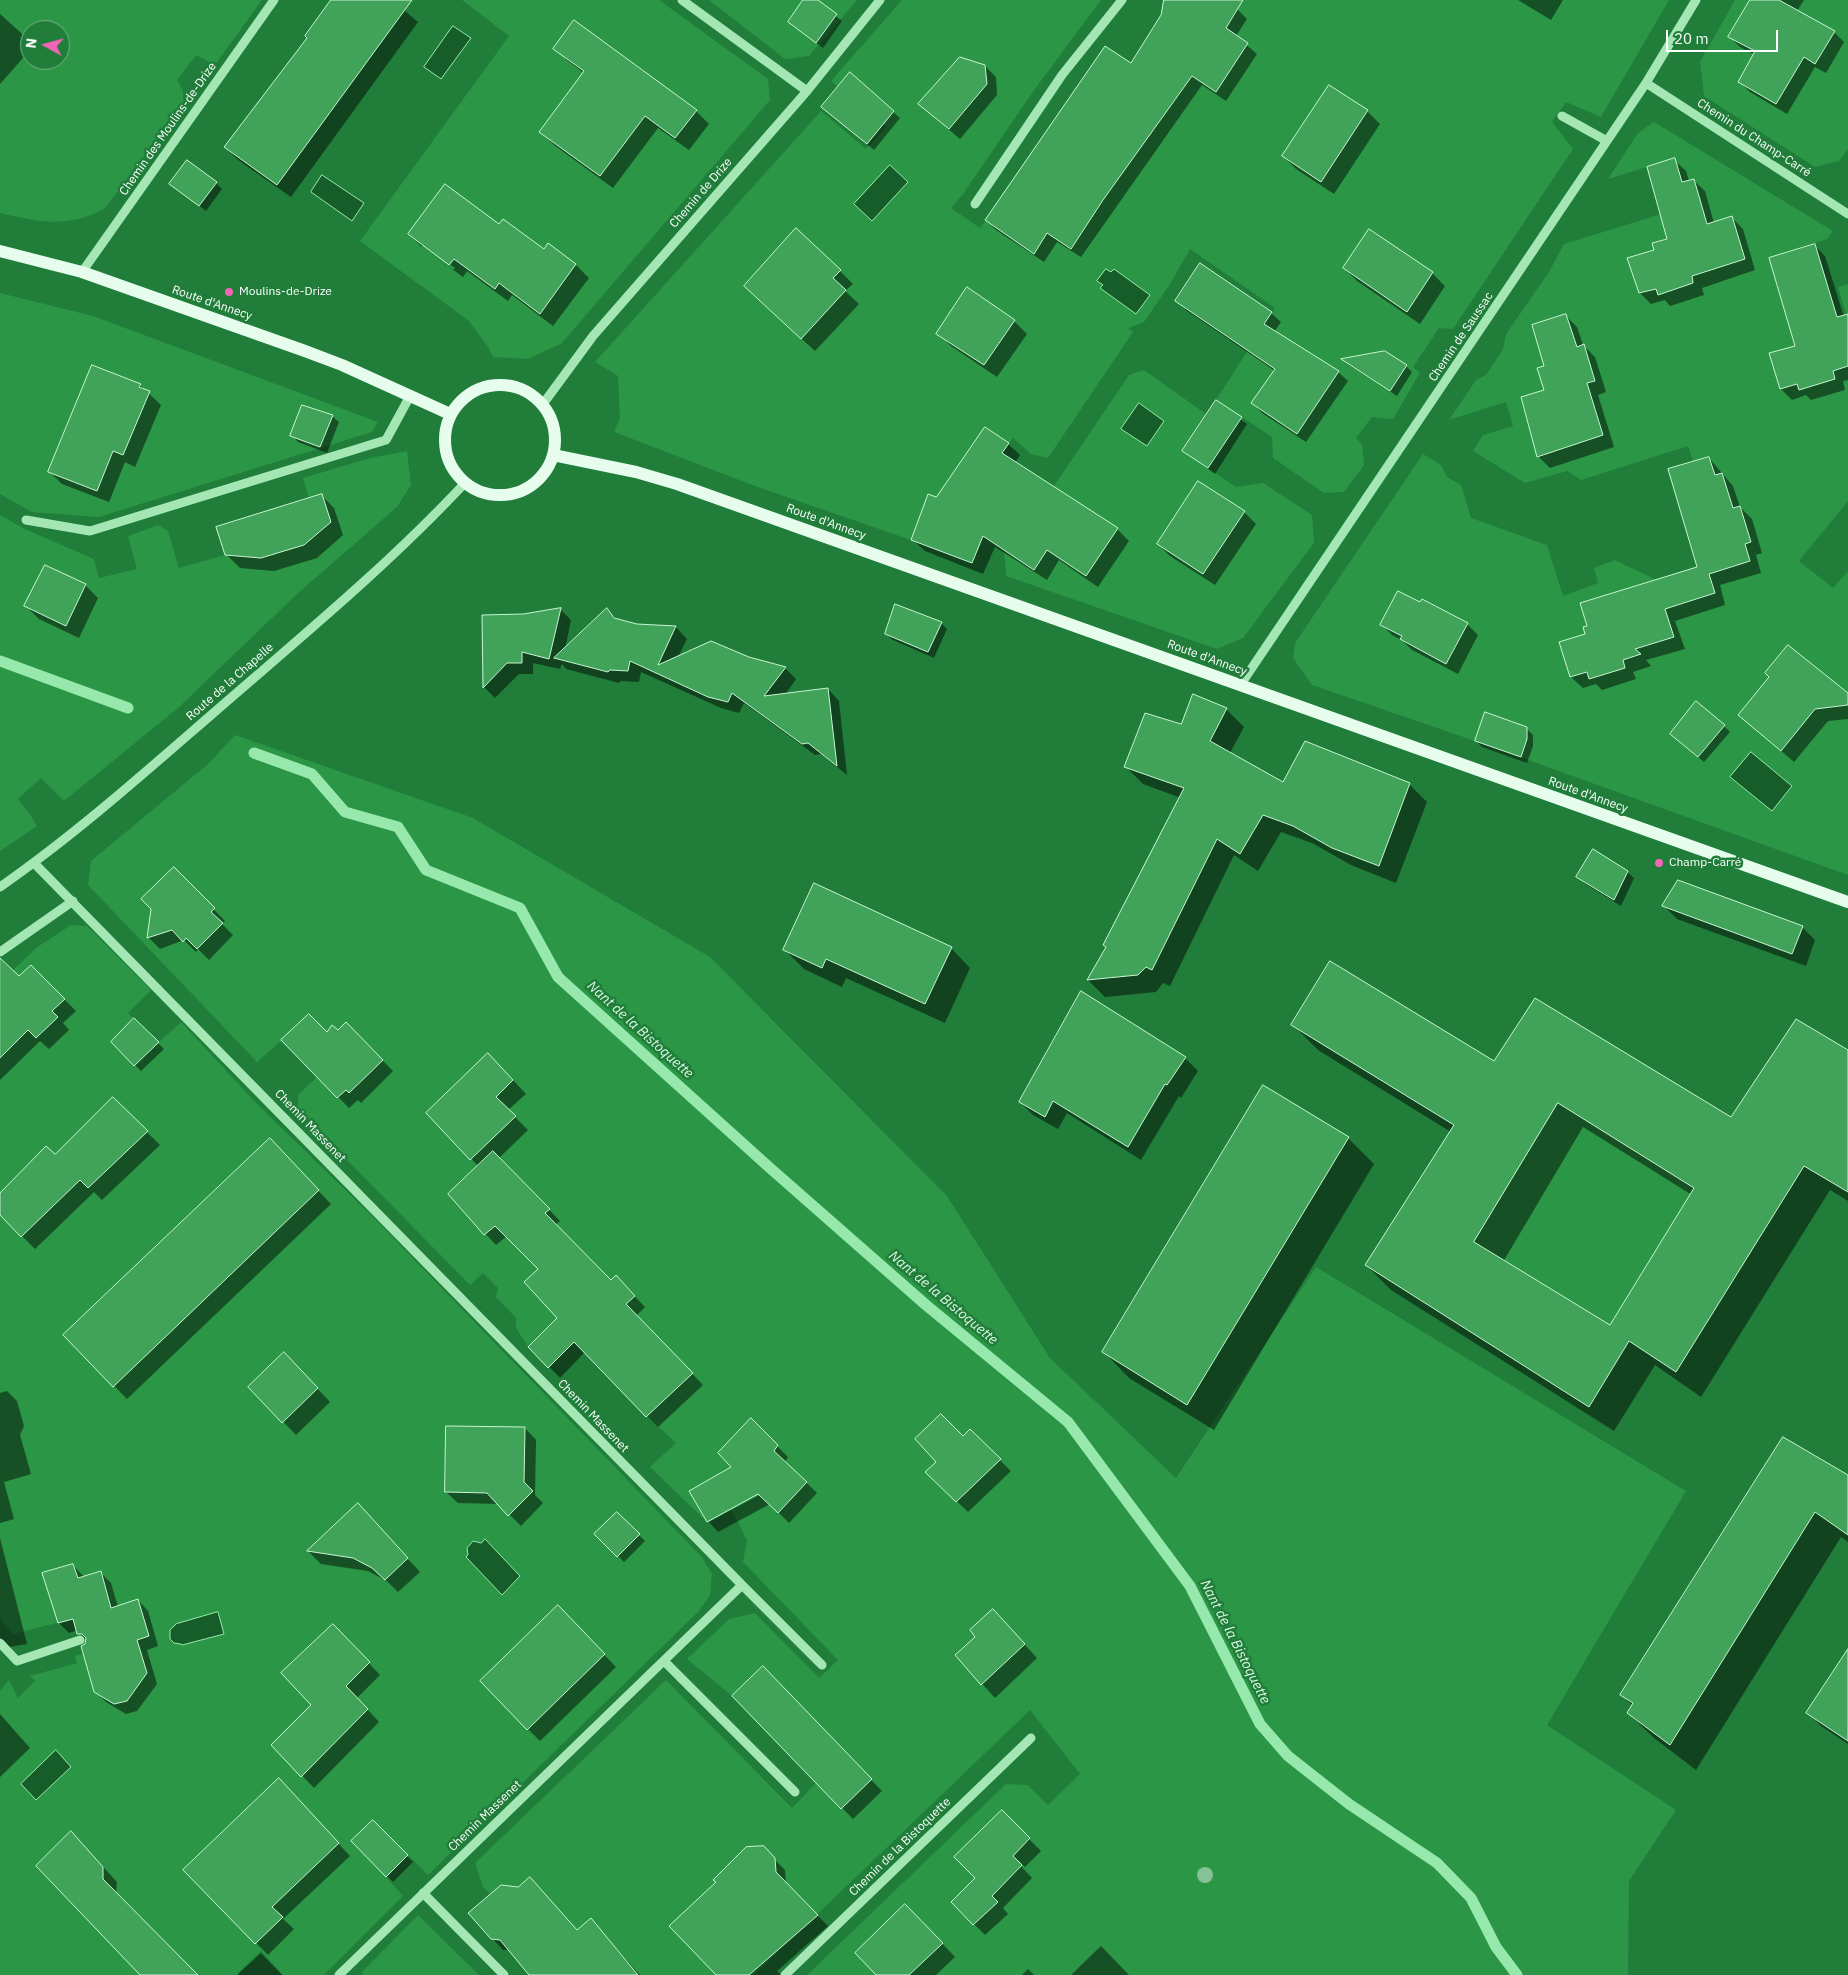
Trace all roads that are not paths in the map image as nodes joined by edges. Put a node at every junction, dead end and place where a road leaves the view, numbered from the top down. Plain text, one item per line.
1 (274, 0) edge
2 (682, 0) edge
3 (880, 0) edge
4 (1122, 0) edge
5 (1696, 0) edge
6 (1646, 84) junction
7 (807, 91) junction
8 (1562, 116) dead end
9 (1607, 141) junction
10 (975, 204) dead end
11 (1848, 214) edge
12 (0, 251) edge
13 (82, 272) junction
14 (410, 396) junction
15 (543, 404) junction
16 (450, 414) junction
17 (553, 455) junction
18 (464, 484) junction
19 (26, 520) dead end
20 (1241, 684) junction
21 (34, 863) junction
22 (0, 887) edge
23 (73, 901) junction
24 (1848, 902) edge
25 (0, 952) edge
26 (742, 1585) junction
27 (80, 1640) dead end
28 (0, 1643) edge
29 (664, 1661) junction
30 (822, 1665) dead end
31 (1031, 1738) dead end
32 (795, 1792) dead end
33 (423, 1893) junction
34 (338, 1975) edge
35 (504, 1975) edge
36 (786, 1975) edge

1 - 13 street, Chemin des Moulins-de-Drize
2 - 7 street
3 - 7 street, Chemin de Drize
4 - 10 street
5 - 6 street, Chemin de Saussac
6 - 9 street, Chemin de Saussac
6 - 11 street, Chemin du Champ-Carré
7 - 15 street, Chemin de Drize
8 - 9 street
9 - 20 street, Chemin de Saussac
12 - 13 main road, Route d'Annecy
13 - 14 main road, Route d'Annecy
14 - 16 main road, Route d'Annecy
14 - 19 street
15 - 16 main road
15 - 17 main road
16 - 18 main road
17 - 18 main road
17 - 20 main road, Route d'Annecy
18 - 21 street, Route de la Chapelle
20 - 24 main road, Route d'Annecy
21 - 22 street, Route de la Chapelle
21 - 23 street, Chemin Massenet
23 - 25 street
23 - 26 street, Chemin Massenet
26 - 29 street, Chemin Massenet
26 - 30 street
27 - 28 street
29 - 32 street
29 - 33 street, Chemin Massenet
31 - 36 street, Chemin de la Bistoquette
33 - 34 street, Chemin Massenet
33 - 35 street

